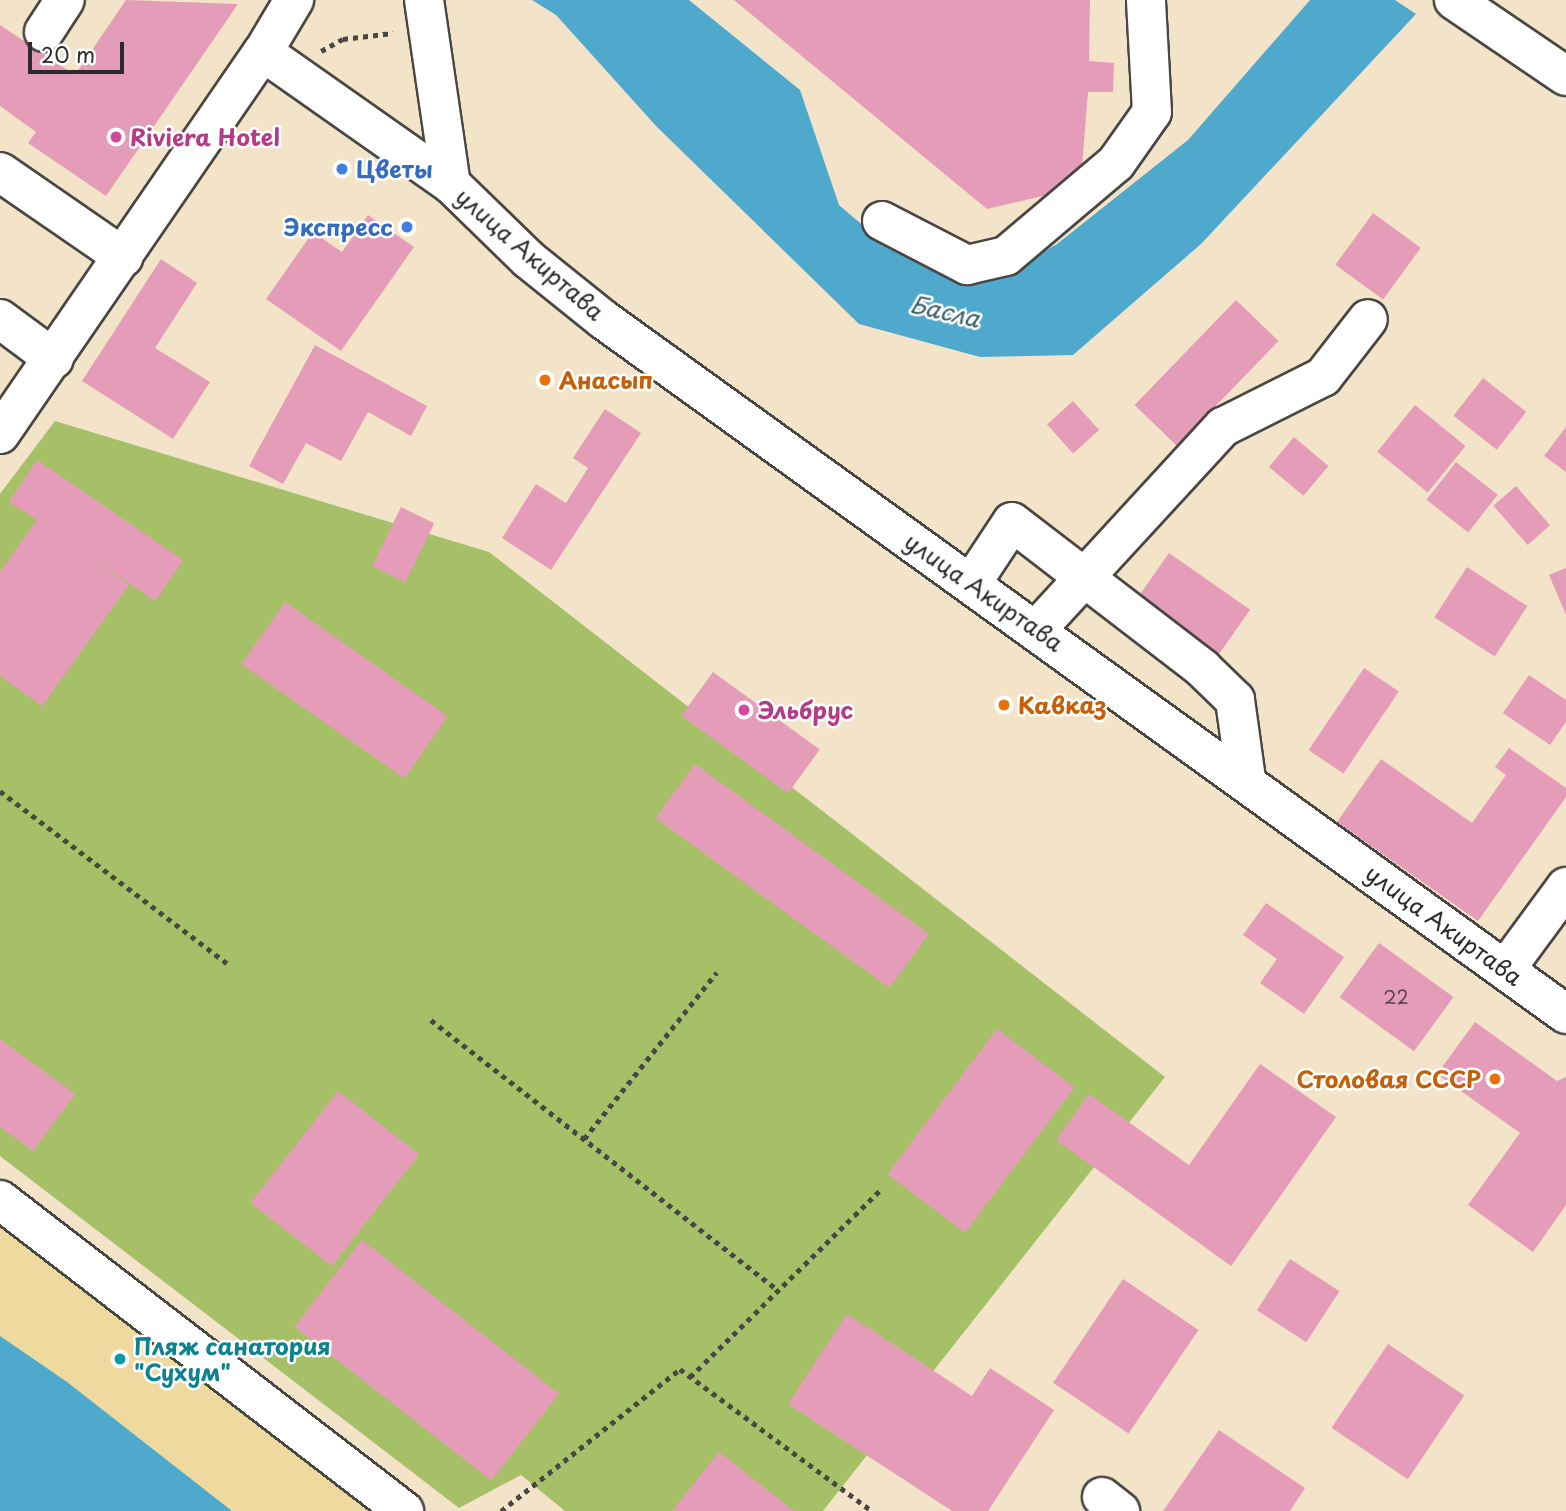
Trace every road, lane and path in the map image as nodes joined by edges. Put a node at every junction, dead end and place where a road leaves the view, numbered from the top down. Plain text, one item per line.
1 (65, 0) edge
2 (294, 0) edge
3 (424, 0) edge
4 (1146, 0) edge
5 (1454, 0) edge
6 (44, 32) dead end
7 (397, 33) dead end
8 (343, 39) dead end
9 (262, 52) junction
10 (1566, 76) edge
11 (0, 172) edge
12 (451, 184) junction
13 (883, 221) dead end
14 (123, 257) junction
15 (1368, 318) dead end
16 (0, 319) edge
17 (54, 359) junction
18 (0, 434) edge
19 (1084, 578) junction
20 (971, 584) junction
21 (1037, 629) junction
22 (1246, 779) junction
23 (0, 791) edge
24 (1566, 887) edge
25 (226, 963) dead end
26 (1505, 970) junction
27 (717, 972) dead end
28 (1566, 1014) edge
29 (432, 1020) dead end
30 (584, 1139) junction
31 (881, 1189) dead end
32 (0, 1200) edge
33 (778, 1290) junction
34 (690, 1377) junction
35 (404, 1511) edge
36 (501, 1511) edge
37 (872, 1511) edge

1 - 6 main road
2 - 9 main road
3 - 12 main road, улица Акиртава
4 - 13 main road
5 - 10 main road
7 - 8 path
9 - 12 main road
9 - 14 main road
11 - 14 main road
12 - 20 main road, улица Акиртава
14 - 17 main road
15 - 19 main road
16 - 17 main road
17 - 18 main road
19 - 20 main road
19 - 21 main road
19 - 22 main road
20 - 21 main road, улица Акиртава
21 - 22 main road, улица Акиртава
22 - 26 main road, улица Акиртава
23 - 25 path
24 - 26 main road
26 - 28 main road, улица Акиртава
27 - 30 path
29 - 30 path
30 - 33 path
31 - 33 path
32 - 35 main road
33 - 34 path
34 - 36 path
34 - 37 path

